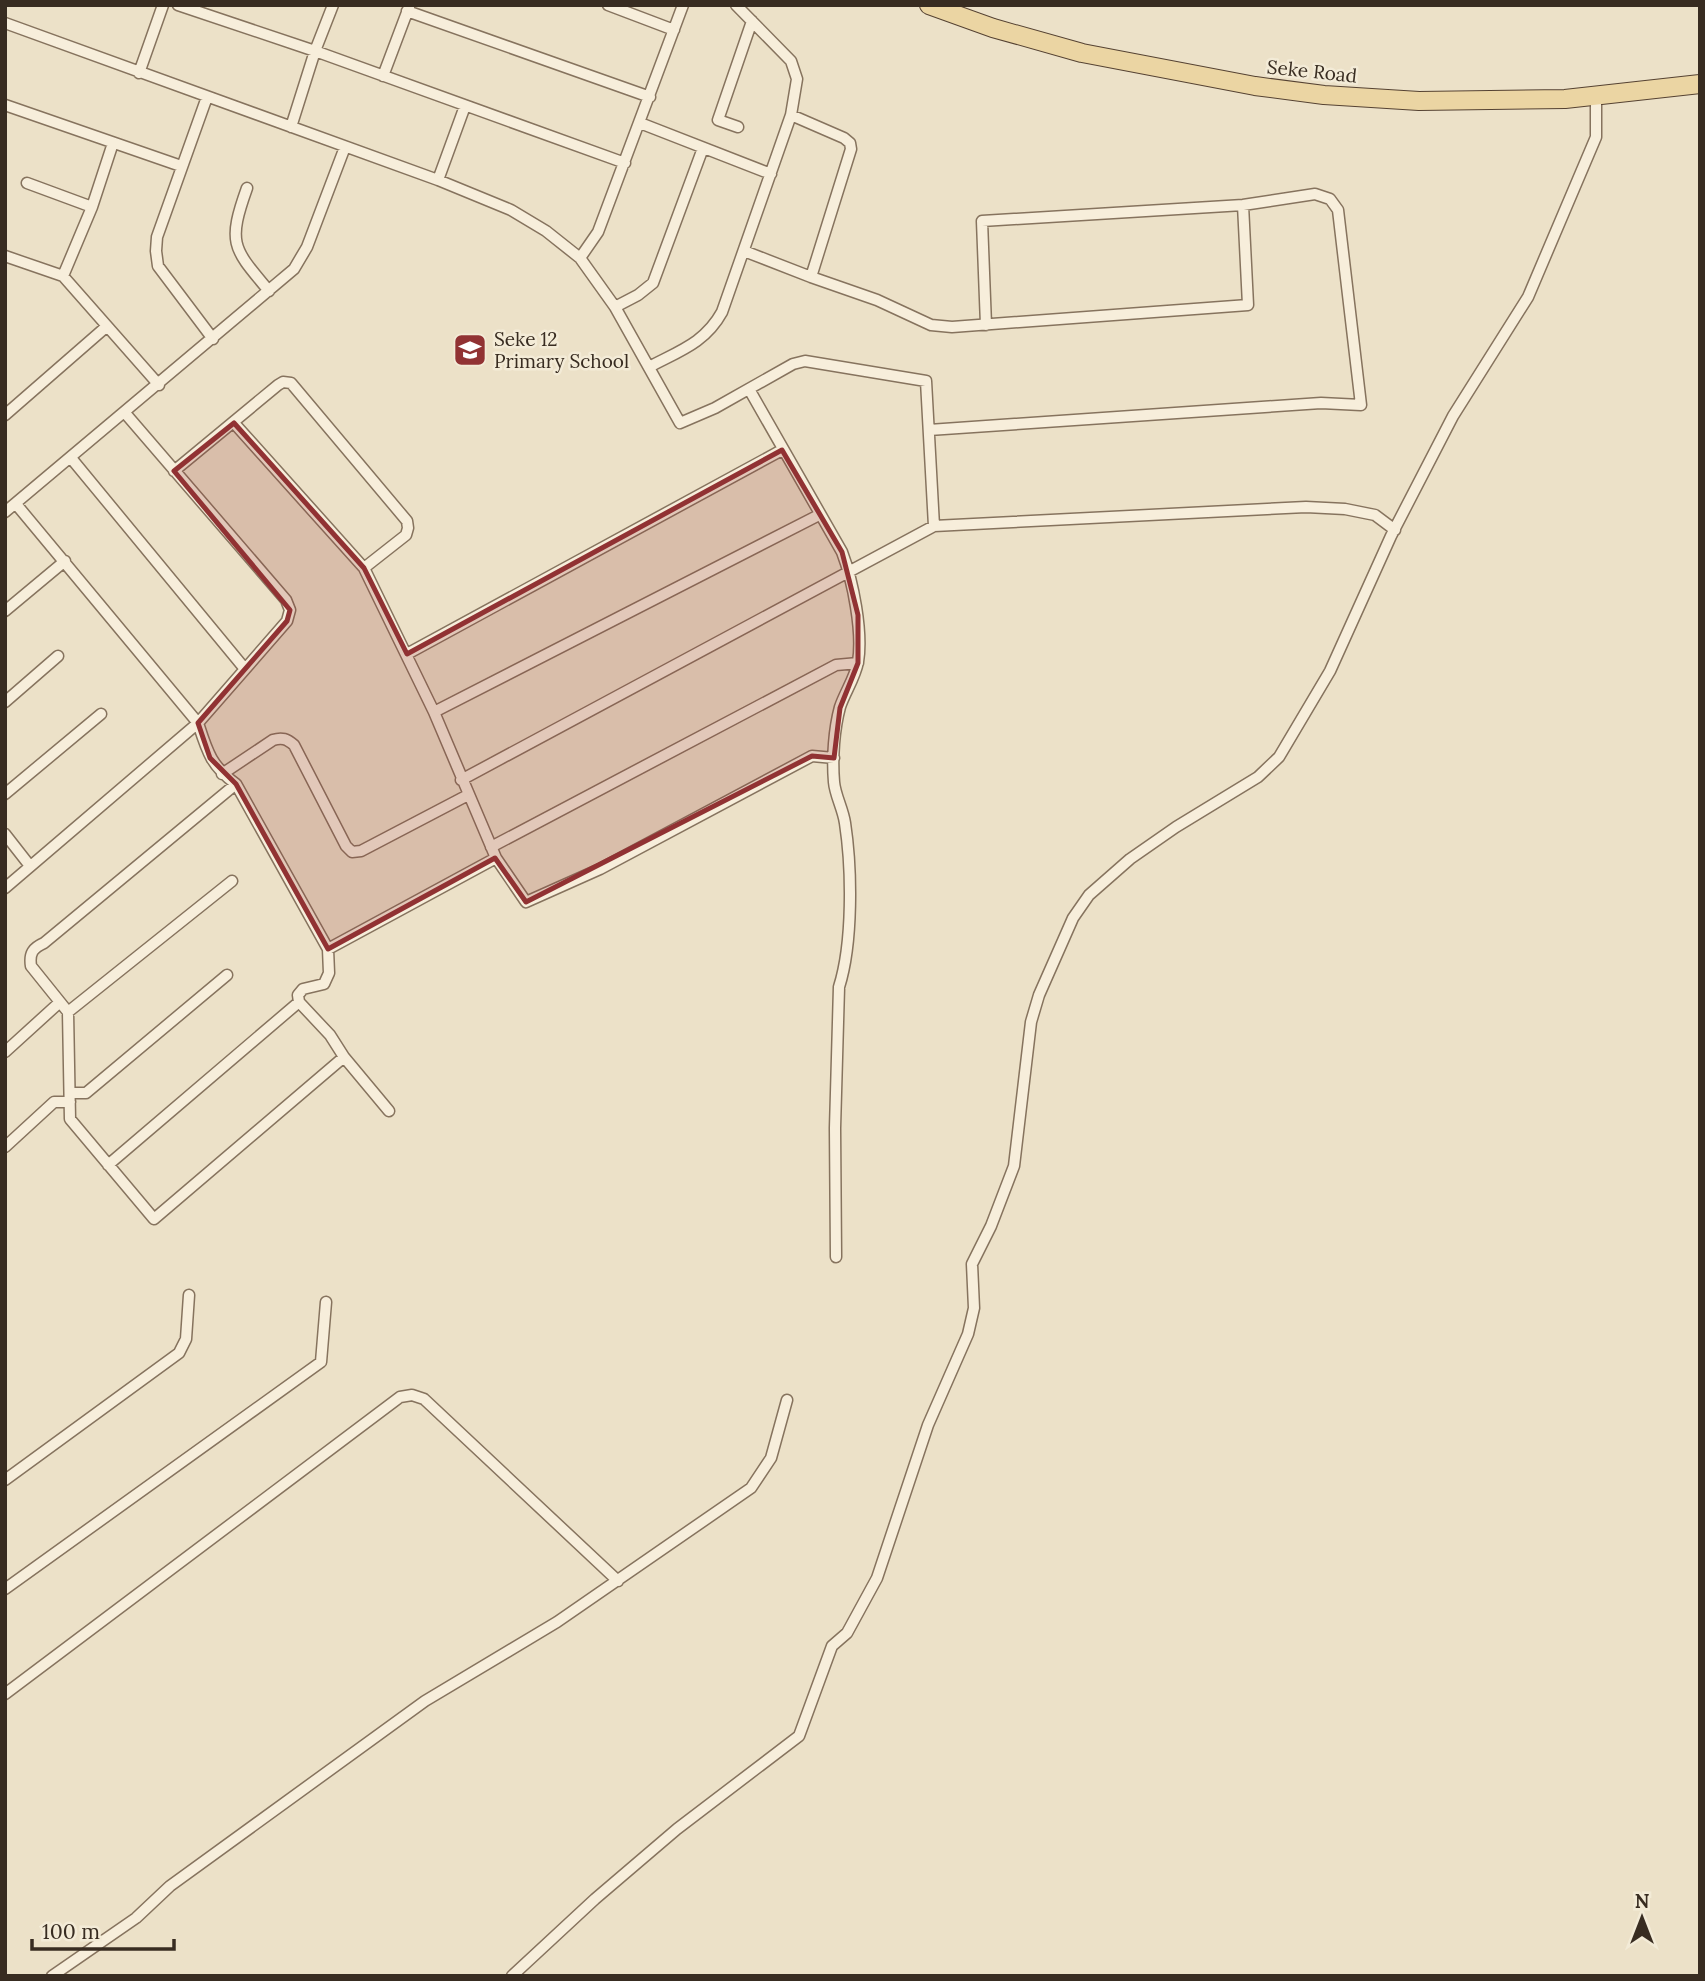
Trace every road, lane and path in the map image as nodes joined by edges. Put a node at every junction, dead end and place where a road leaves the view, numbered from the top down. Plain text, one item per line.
1 (163, 5) edge
2 (178, 5) edge
3 (333, 5) edge
4 (608, 5) edge
5 (683, 5) edge
6 (736, 5) edge
7 (929, 5) edge
8 (409, 8) edge
9 (752, 21) junction
10 (5, 23) edge
11 (674, 30) junction
12 (315, 51) junction
13 (139, 73) junction
14 (383, 76) junction
15 (1700, 84) edge
16 (207, 97) junction
17 (650, 97) junction
18 (1596, 97) junction
19 (5, 105) edge
20 (465, 106) junction
21 (791, 115) junction
22 (640, 123) junction
23 (291, 127) junction
24 (738, 127) dead end
25 (113, 143) junction
26 (345, 147) junction
27 (703, 148) junction
28 (625, 163) junction
29 (181, 166) junction
30 (771, 174) junction
31 (438, 180) junction
32 (27, 183) dead end
33 (247, 188) dead end
34 (1243, 205) junction
35 (92, 207) junction
36 (744, 251) junction
37 (5, 256) edge
38 (580, 258) junction
39 (63, 276) junction
40 (811, 277) junction
41 (269, 291) junction
42 (615, 307) junction
43 (986, 325) junction
44 (106, 327) junction
45 (213, 339) junction
46 (649, 367) junction
47 (159, 385) junction
48 (749, 389) junction
49 (125, 413) junction
50 (5, 415) edge
51 (234, 423) junction
52 (929, 430) junction
53 (782, 450) junction
54 (71, 458) junction
55 (174, 471) junction
56 (16, 504) junction
57 (5, 512) edge
58 (819, 515) junction
59 (934, 526) junction
60 (1395, 530) junction
61 (65, 561) junction
62 (363, 568) junction
63 (849, 571) junction
64 (5, 611) edge
65 (407, 654) junction
66 (58, 656) dead end
67 (858, 663) junction
68 (245, 669) junction
69 (5, 702) edge
70 (434, 712) junction
71 (101, 714) dead end
72 (198, 723) junction
73 (834, 758) junction
74 (222, 774) junction
75 (461, 780) junction
76 (236, 784) junction
77 (5, 794) edge
78 (468, 795) junction
79 (5, 834) edge
80 (491, 846) junction
81 (496, 858) junction
82 (30, 866) junction
83 (232, 881) dead end
84 (5, 888) edge
85 (328, 948) junction
86 (227, 975) dead end
87 (60, 1002) junction
88 (299, 1002) junction
89 (68, 1012) junction
90 (5, 1052) edge
91 (344, 1057) junction
92 (71, 1098) junction
93 (389, 1111) dead end
94 (5, 1146) edge
95 (108, 1165) junction
96 (836, 1257) dead end
97 (190, 1295) dead end
98 (326, 1302) dead end
99 (787, 1400) dead end
100 (5, 1480) edge
101 (618, 1581) junction
102 (5, 1589) edge
103 (5, 1694) edge
104 (52, 1976) edge
105 (512, 1976) edge

1 - 13 street
2 - 12 street
3 - 12 street
4 - 11 street
5 - 11 street
6 - 9 street
7 - 18 main road, Seke Road
8 - 14 street
8 - 17 street
9 - 21 street
9 - 24 street
10 - 13 street
11 - 17 street
12 - 14 street
12 - 23 street
13 - 16 street
14 - 20 street
15 - 18 main road, Seke Road
16 - 23 street
16 - 29 street
17 - 22 street
18 - 60 street
19 - 25 street
20 - 28 street
20 - 31 street
21 - 30 street
21 - 40 street
22 - 27 street
22 - 28 street
23 - 26 street
25 - 29 street
25 - 35 street
26 - 31 street
26 - 41 street
27 - 30 street
27 - 42 street
28 - 38 street
29 - 45 street
30 - 36 street
31 - 38 street
32 - 35 street
33 - 41 street
34 - 43 street
34 - 43 street
34 - 52 street
35 - 39 street
36 - 40 street
36 - 46 street
37 - 39 street
38 - 42 street
39 - 44 street
40 - 43 street
41 - 45 street
42 - 46 street
44 - 47 street
44 - 50 street
45 - 47 street
46 - 48 street
47 - 49 street
48 - 52 street
48 - 53 street
49 - 54 street
49 - 55 street
51 - 55 street
51 - 62 street
51 - 62 street
52 - 59 street
53 - 58 street
53 - 65 street
54 - 56 street
54 - 68 street
55 - 68 street
56 - 57 street
56 - 61 street
58 - 63 street
58 - 70 street
59 - 60 street
59 - 63 street
60 - 105 street
61 - 64 street
61 - 72 street
62 - 65 street
63 - 67 street
63 - 75 street
65 - 70 street
66 - 69 street
67 - 73 street
67 - 80 street
68 - 72 street
70 - 75 street
71 - 77 street
72 - 74 street
72 - 82 street
73 - 81 street
73 - 96 street
74 - 76 street
74 - 78 street
75 - 78 street
76 - 85 street
76 - 87 street
78 - 80 street
79 - 82 street
80 - 81 street
81 - 85 street
82 - 84 street
83 - 89 street
85 - 88 street
86 - 92 street
87 - 89 street
87 - 90 street
88 - 91 street
88 - 95 street
89 - 92 street
91 - 93 street
91 - 95 street
92 - 94 street
92 - 95 street
97 - 100 street
98 - 102 street
99 - 101 street
101 - 103 street
101 - 104 street

